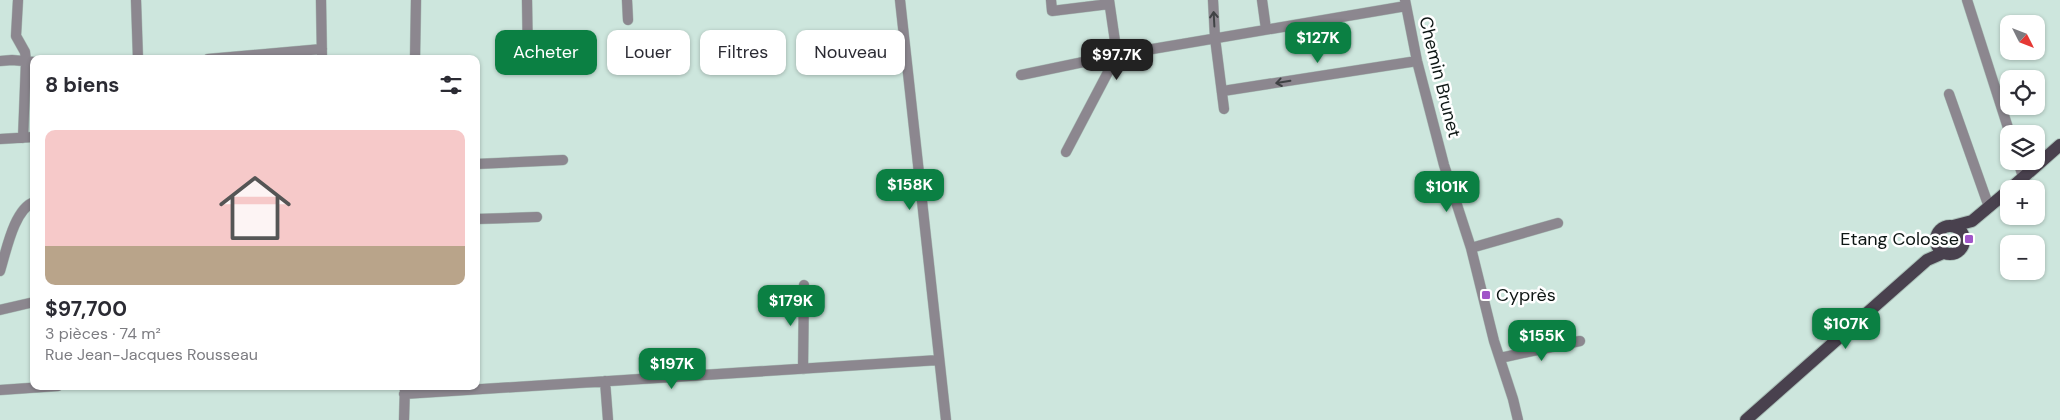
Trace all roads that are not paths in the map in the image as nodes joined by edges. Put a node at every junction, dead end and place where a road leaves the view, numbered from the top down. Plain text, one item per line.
1 (18, 0) edge
2 (136, 0) edge
3 (322, 0) edge
4 (416, 0) edge
5 (527, 0) edge
6 (627, 0) edge
7 (900, 0) edge
8 (1051, 0) edge
9 (1213, 0) edge
10 (1262, 0) edge
11 (1967, 0) edge
12 (1109, 2) edge
13 (1405, 3) edge
14 (628, 20) dead end
15 (527, 30) edge
16 (1266, 30) junction
17 (1215, 38) junction
18 (322, 54) edge
19 (138, 55) edge
20 (299, 55) edge
21 (415, 55) edge
22 (1117, 55) junction
23 (0, 61) edge
24 (30, 61) edge
25 (1417, 61) junction
26 (1021, 75) dead end
27 (1222, 91) junction
28 (1949, 94) dead end
29 (1224, 109) dead end
30 (2007, 125) edge
31 (30, 137) edge
32 (23, 138) junction
33 (0, 139) edge
34 (2060, 145) edge
35 (1066, 152) dead end
36 (563, 160) dead end
37 (480, 164) edge
38 (2021, 170) edge
39 (2023, 177) junction
40 (2020, 180) edge
41 (2000, 197) edge
42 (30, 204) edge
43 (1989, 207) junction
44 (537, 217) dead end
45 (480, 219) edge
46 (1972, 221) junction
47 (1558, 223) dead end
48 (1953, 226) junction
49 (1964, 236) junction
50 (1471, 248) junction
51 (1940, 248) junction
52 (0, 272) edge
53 (804, 285) dead end
54 (30, 303) edge
55 (0, 310) edge
56 (1580, 342) dead end
57 (1500, 358) junction
58 (939, 360) junction
59 (803, 369) junction
60 (605, 381) junction
61 (480, 387) edge
62 (30, 388) edge
63 (0, 390) edge
64 (405, 390) edge
65 (404, 420) edge
66 (608, 420) edge
67 (946, 420) edge
68 (1518, 420) edge
69 (1746, 420) edge

1 - 24 street
2 - 19 street
3 - 18 street
4 - 21 street
5 - 15 street
6 - 14 street
7 - 58 street
8 - 12 street
17 -> 9 street
10 - 16 street
11 - 30 street
12 - 22 street
13 - 16 street
13 - 25 street, Chemin Brunet
16 - 17 street
17 - 22 street
17 - 27 street
18 - 20 street
22 - 26 street
22 - 35 street
23 - 24 street
24 - 32 street
25 -> 27 street
25 - 50 street, Chemin Brunet
27 - 29 street
28 - 43 street
31 - 32 street
32 - 33 street
34 - 39 main road
36 - 37 street
38 - 39 street
39 - 40 main road
41 - 43 main road
42 - 52 street
43 - 46 main road
44 - 45 street
46 - 48 main road
46 - 49 main road
47 - 50 street
48 - 49 main road
48 - 51 main road
49 - 51 main road
50 - 57 street, Chemin Brunet
51 - 69 main road
53 - 59 street
54 - 55 street
56 - 57 street
57 - 68 street, Chemin Brunet
58 - 59 street
58 - 67 street
59 - 60 street
60 - 61 street
60 - 66 street
62 - 63 street
64 - 65 street

